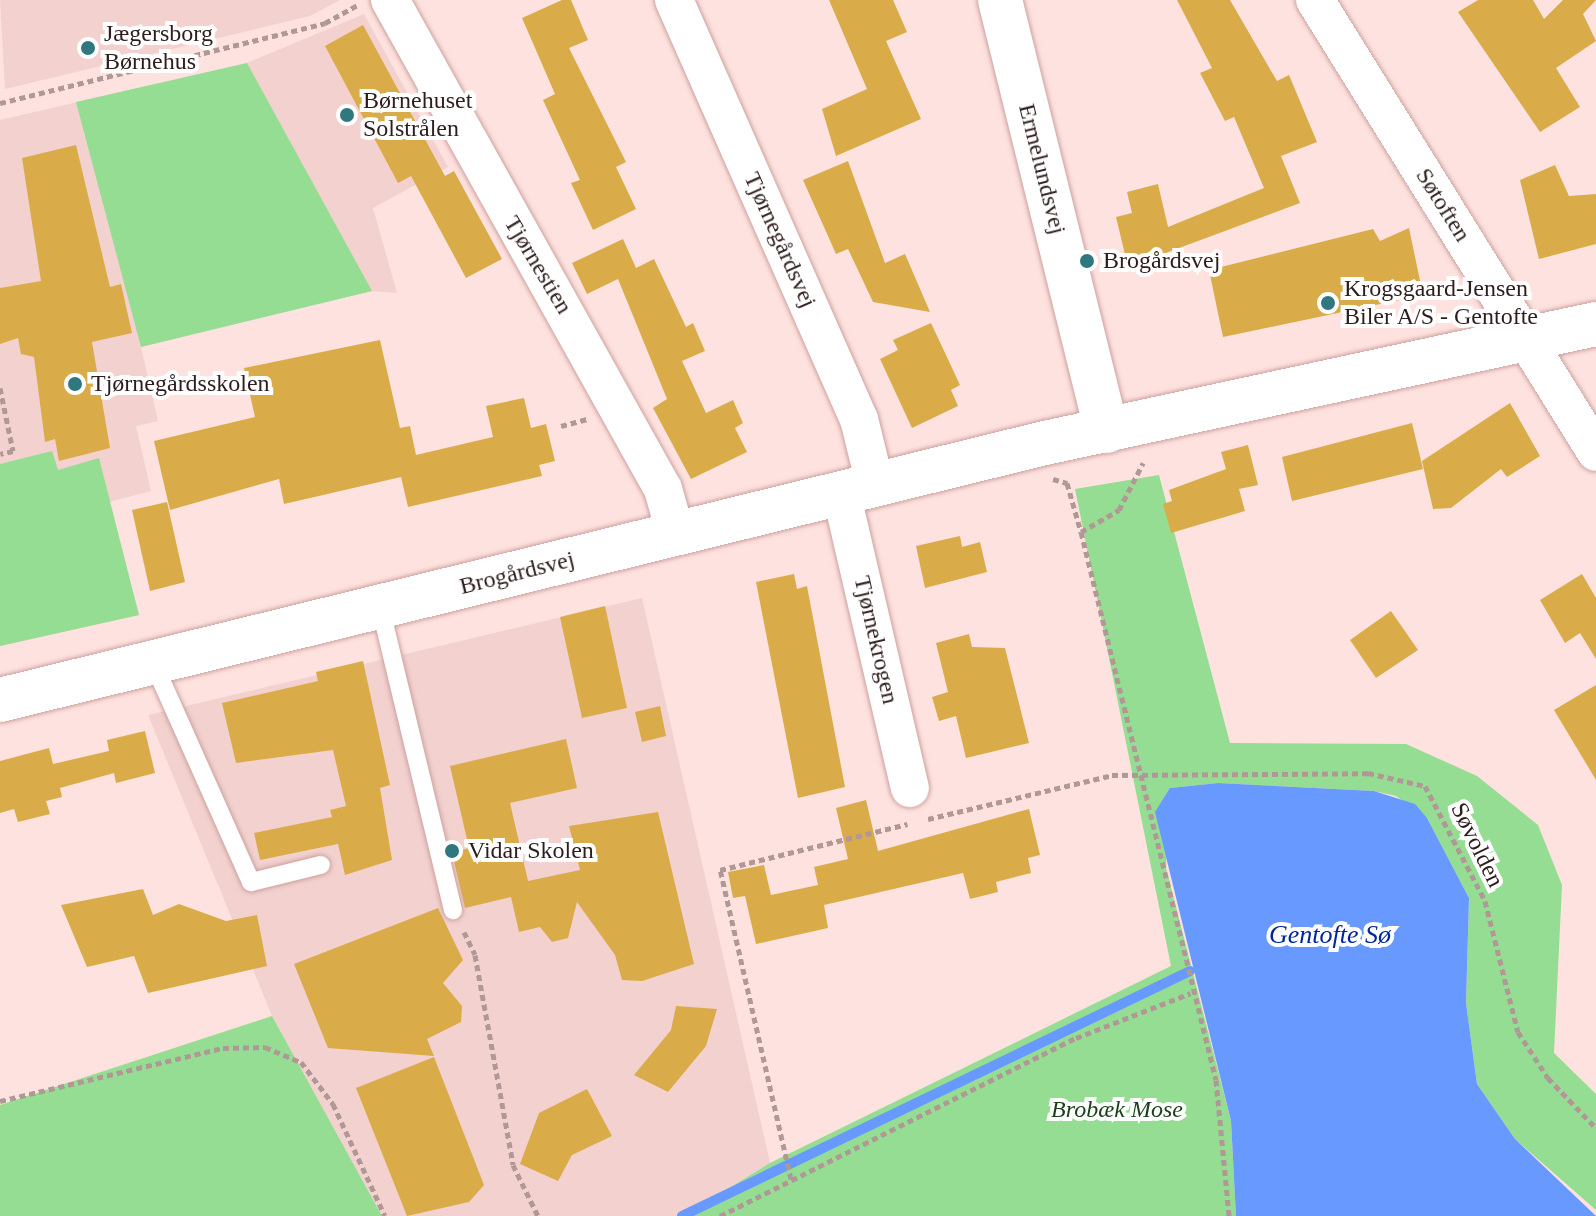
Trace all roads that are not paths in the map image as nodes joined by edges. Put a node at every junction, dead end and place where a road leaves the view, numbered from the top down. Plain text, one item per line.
1 (390, 0) edge
2 (674, 0) edge
3 (1000, 0) edge
4 (1315, 0) edge
5 (1596, 324) edge
6 (1528, 340) junction
7 (1107, 431) junction
8 (1596, 452) edge
9 (858, 488) junction
10 (676, 535) junction
11 (380, 606) junction
12 (153, 662) junction
13 (0, 700) edge
14 (910, 788) dead end
15 (321, 865) dead end
16 (453, 910) road end

1 - 10 street, Tjørnestien
2 - 9 street, Tjørnegårdsvej
3 - 7 street, Ermelundsvej
4 - 6 street, Søtoften
5 - 6 street, Brogårdsvej
6 - 7 street, Brogårdsvej
6 - 8 street, Søtoften
7 - 9 street, Brogårdsvej
9 - 10 street, Brogårdsvej
9 - 14 street, Tjørnekrogen
10 - 11 street, Brogårdsvej
11 - 12 street, Brogårdsvej
11 - 16 lane
12 - 13 street, Brogårdsvej
12 - 15 lane

